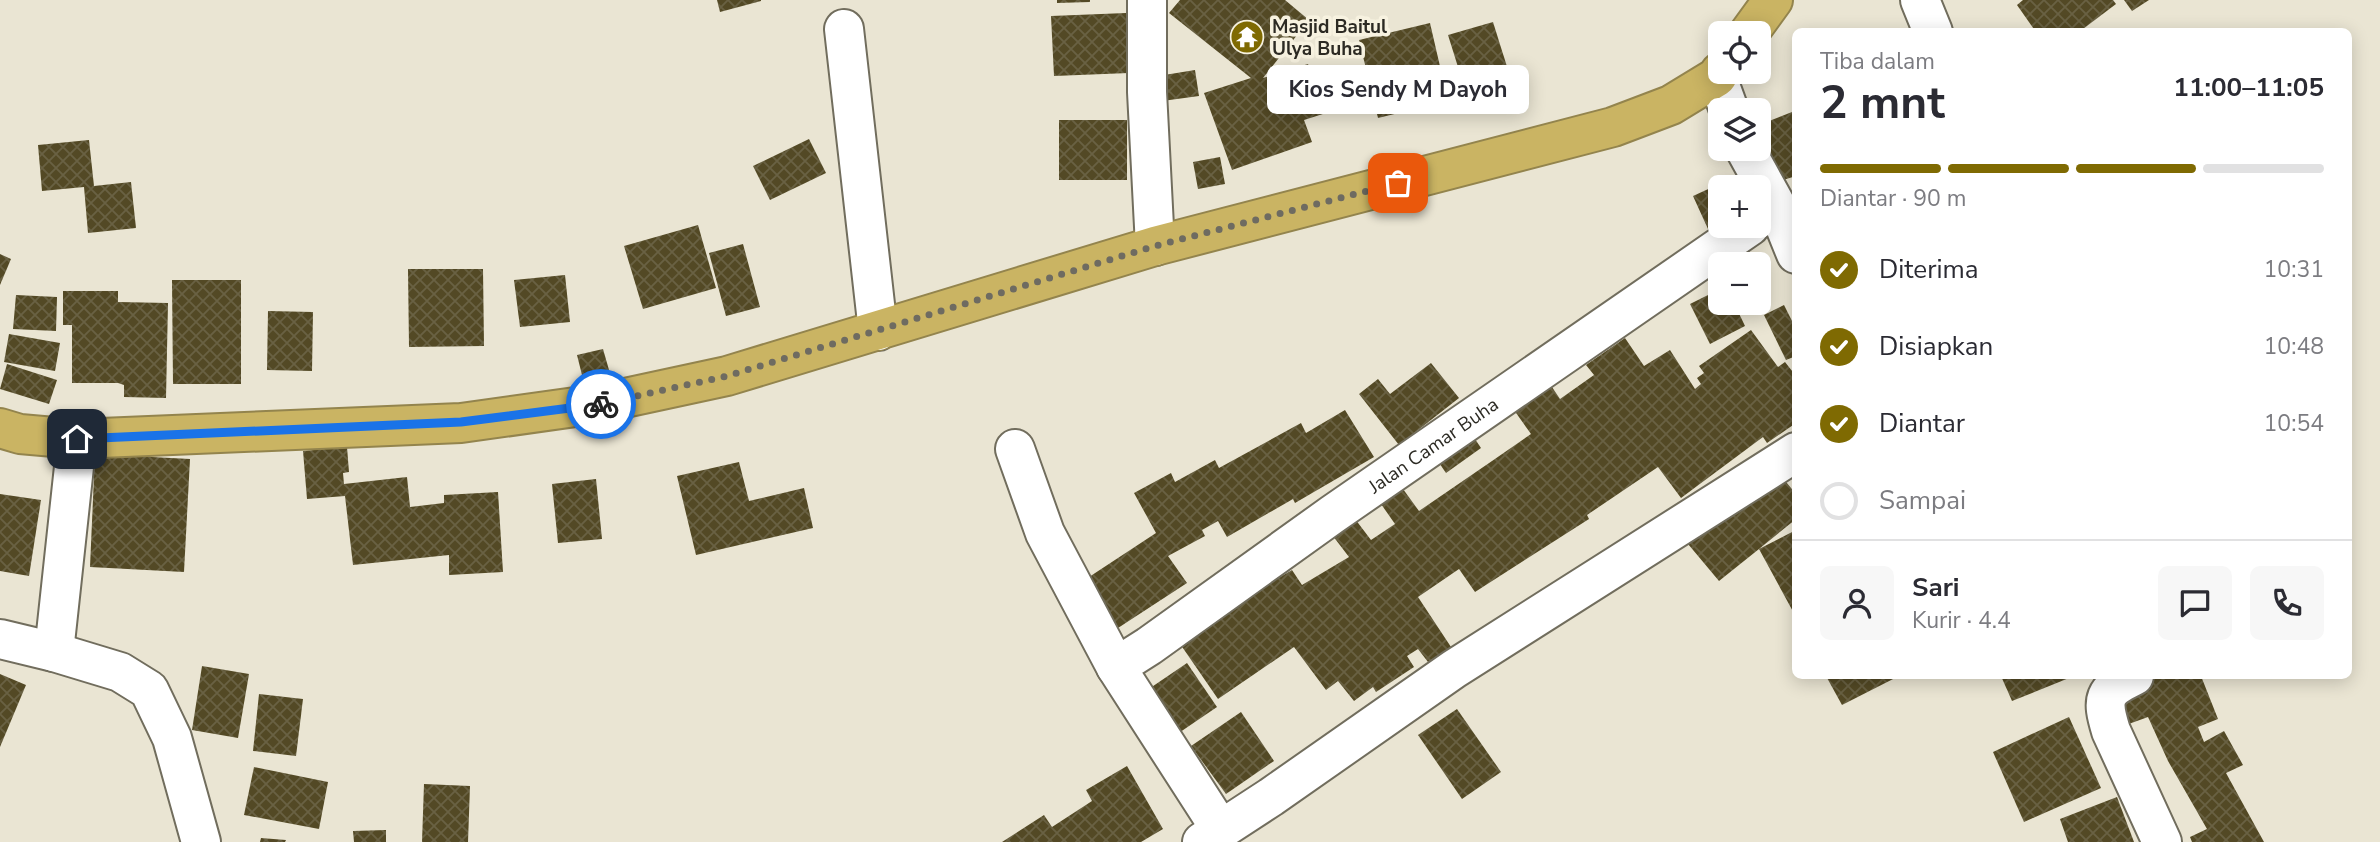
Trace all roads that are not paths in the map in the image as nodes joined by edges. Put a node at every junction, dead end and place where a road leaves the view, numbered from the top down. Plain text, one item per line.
1 (1147, 0) edge
2 (1773, 0) edge
3 (1920, 0) edge
4 (1758, 21) edge
5 (1931, 28) edge
6 (844, 29) dead end
7 (1722, 86) edge
8 (1771, 227) edge
9 (1732, 238) edge
10 (1155, 246) junction
11 (1792, 250) edge
12 (878, 331) junction
13 (0, 428) edge
14 (77, 439) junction
15 (1015, 449) dead end
16 (1792, 455) edge
17 (0, 639) edge
18 (54, 652) junction
19 (1116, 667) junction
20 (2127, 679) edge
21 (1212, 836) edge
22 (201, 842) edge
23 (2162, 842) edge

1 - 10 street
2 - 4 highway
3 - 5 street
6 - 12 street
7 - 10 highway
8 - 11 street
9 - 19 street, Jalan Camar Buha
10 - 12 highway
12 - 14 highway
13 - 14 highway
14 - 18 street
15 - 19 street
16 - 21 street
17 - 18 street
18 - 22 street
19 - 21 street
20 - 23 street

